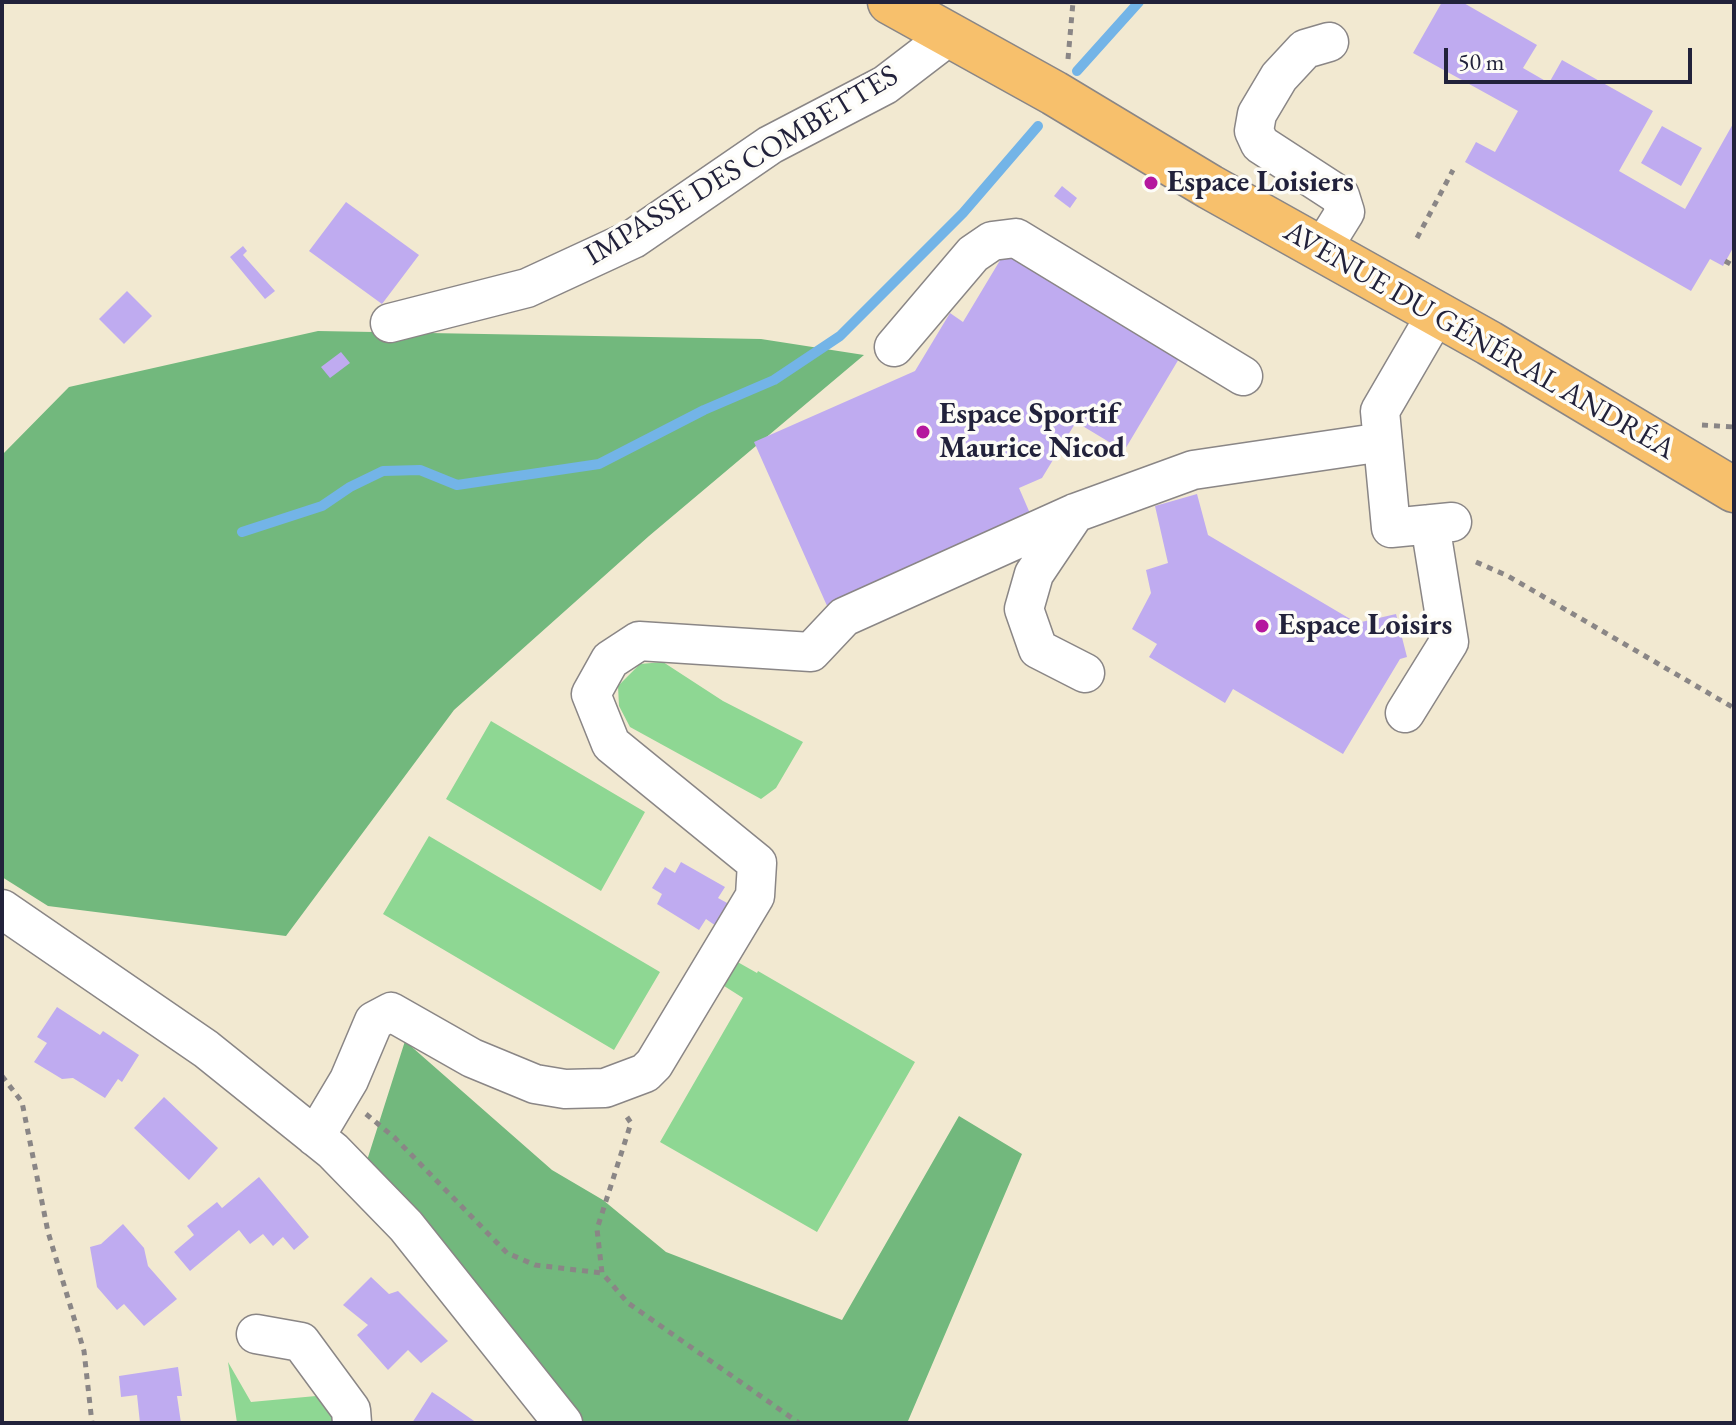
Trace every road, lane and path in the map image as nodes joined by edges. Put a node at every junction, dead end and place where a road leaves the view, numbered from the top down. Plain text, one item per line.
1 (890, 2) edge
2 (1073, 2) edge
3 (949, 36) junction
4 (1329, 42) dead end
5 (1054, 93) junction
6 (1453, 170) dead end
7 (1417, 238) dead end
8 (1322, 249) junction
9 (1725, 261) dead end
10 (1734, 266) edge
11 (1437, 313) junction
12 (390, 323) dead end
13 (894, 347) dead end
14 (1243, 376) dead end
15 (1697, 424) dead end
16 (1734, 427) edge
17 (1383, 442) junction
18 (1734, 490) edge
19 (1075, 513) junction
20 (1476, 562) dead end
21 (1085, 673) dead end
22 (1734, 708) edge
23 (1405, 713) dead end
24 (2, 909) edge
25 (2, 1076) edge
26 (605, 1088) junction
27 (341, 1094) junction
28 (315, 1137) junction
29 (602, 1273) junction
30 (256, 1334) dead end
31 (92, 1423) edge
32 (352, 1423) edge
33 (563, 1423) edge
34 (799, 1423) edge

1 - 3 main road, AVENUE DU GÉNÉRAL ANDRÉA
2 - 5 path
3 - 5 main road, AVENUE DU GÉNÉRAL ANDRÉA
3 - 12 street, IMPASSE DES COMBETTES
4 - 8 street
5 - 8 main road, AVENUE DU GÉNÉRAL ANDRÉA
6 - 7 path
8 - 11 main road, AVENUE DU GÉNÉRAL ANDRÉA
9 - 10 path
11 - 17 street
11 - 18 main road, AVENUE DU GÉNÉRAL ANDRÉA
13 - 14 street
15 - 16 path
17 - 19 street
17 - 23 street
19 - 21 street
19 - 26 street
20 - 22 path
24 - 28 street
25 - 31 path
26 - 27 street
26 - 29 path
27 - 28 street
27 - 29 path
28 - 33 street
29 - 34 path
30 - 32 street

